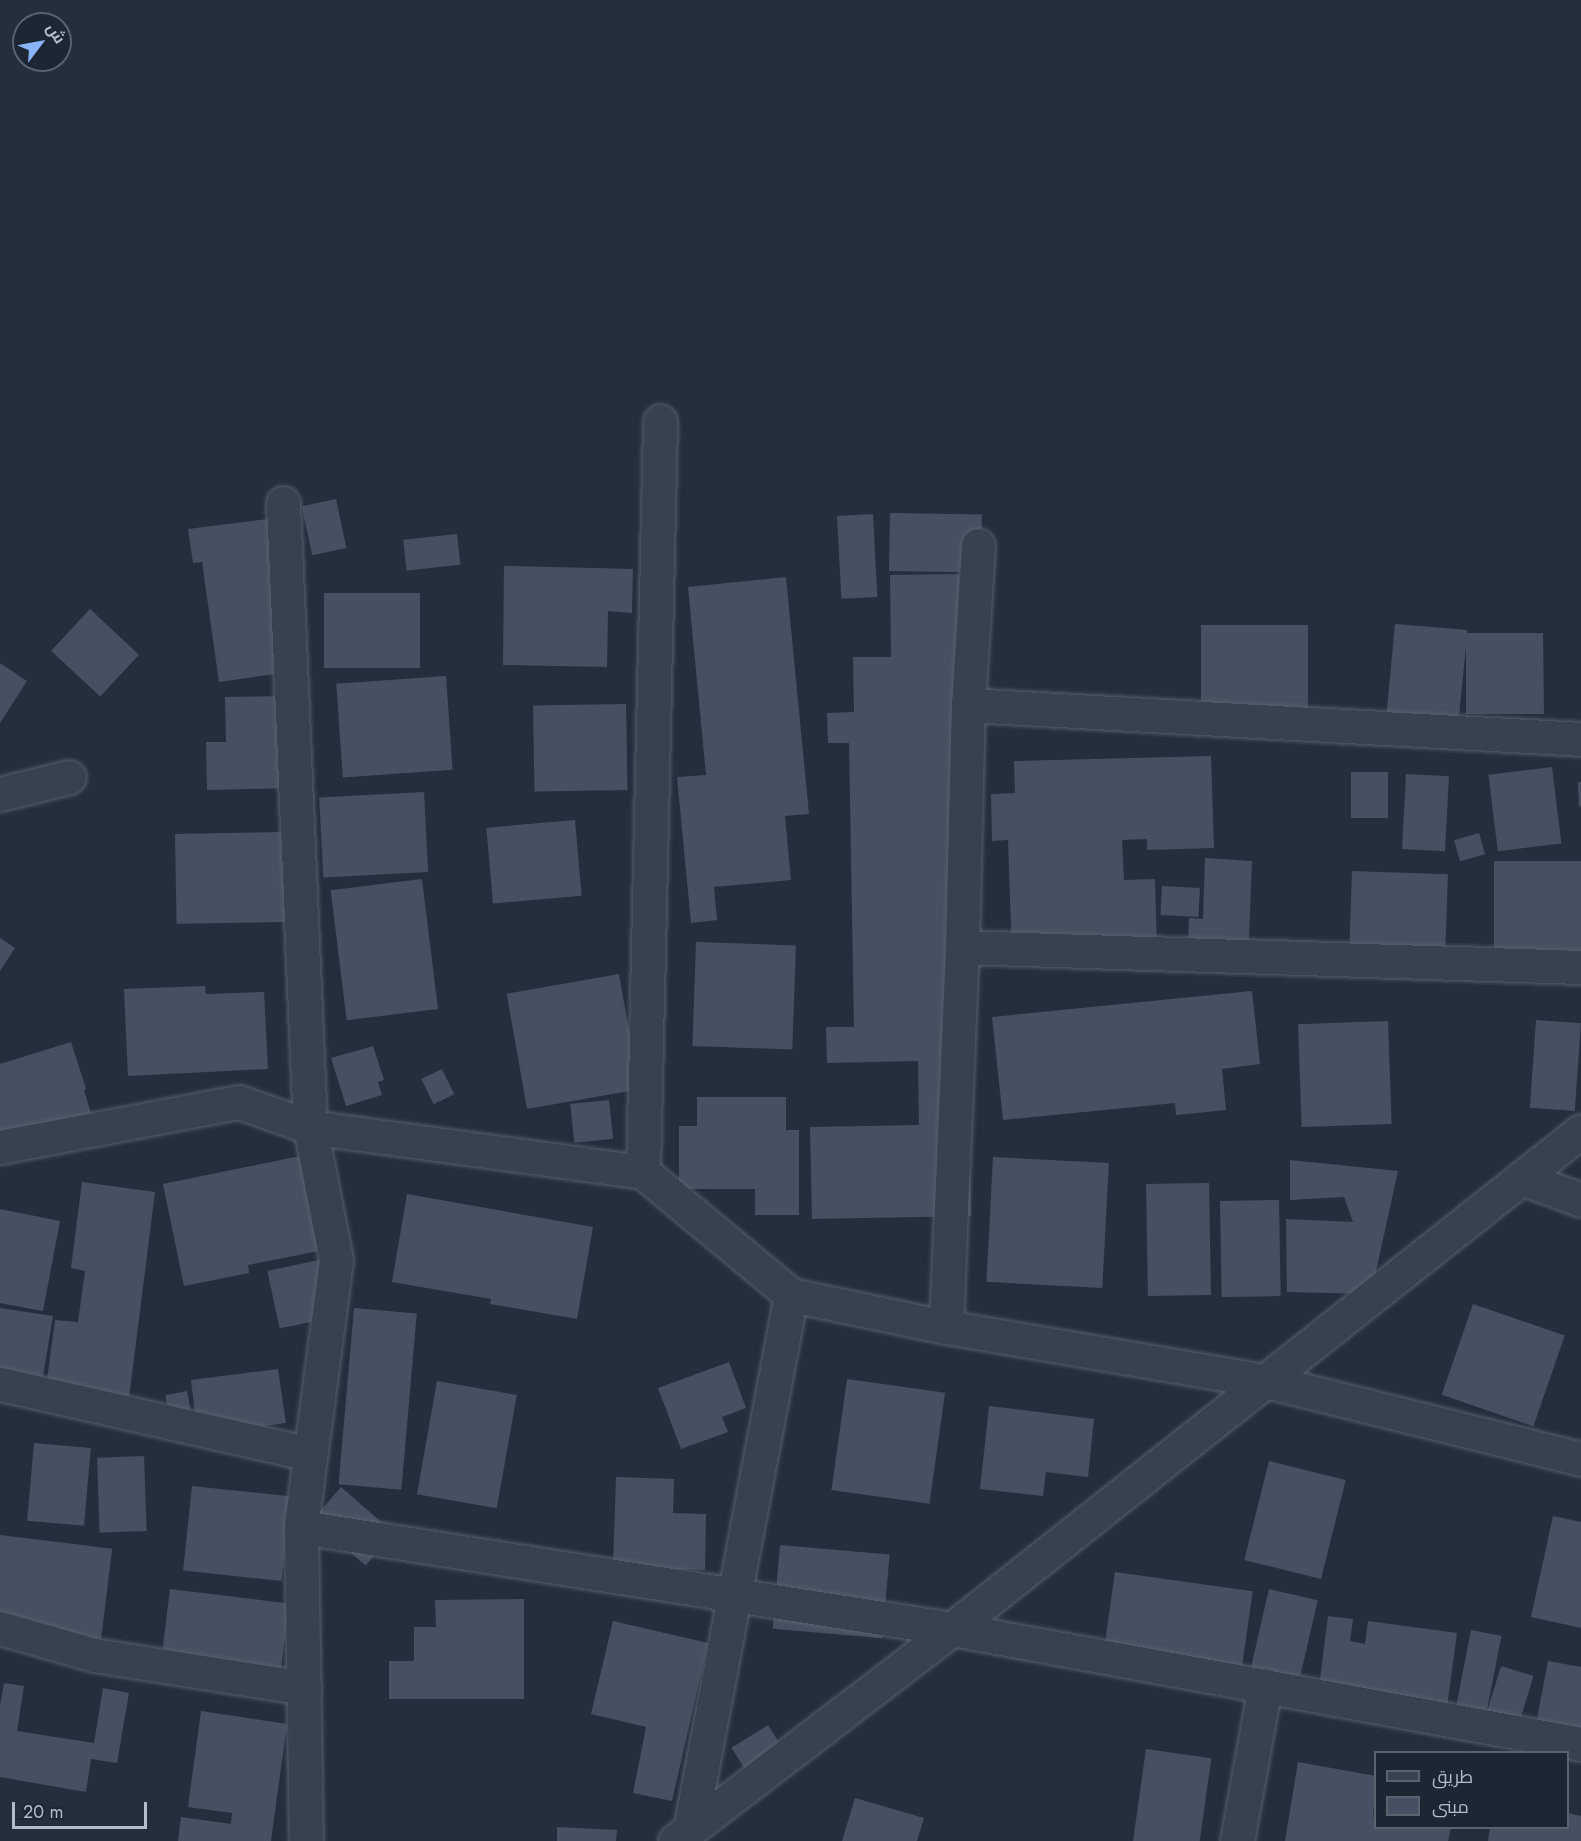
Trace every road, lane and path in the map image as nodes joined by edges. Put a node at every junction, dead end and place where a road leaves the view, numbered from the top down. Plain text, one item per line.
1 (660, 421) dead end
2 (284, 503) dead end
3 (978, 545) dead end
4 (968, 705) junction
5 (1581, 740) edge
6 (69, 777) dead end
7 (0, 794) edge
8 (962, 948) junction
9 (1581, 967) edge
10 (310, 1127) junction
11 (1581, 1131) edge
12 (0, 1147) edge
13 (643, 1172) junction
14 (1522, 1178) junction
15 (1581, 1200) edge
16 (791, 1294) junction
17 (946, 1327) junction
18 (1266, 1381) junction
19 (0, 1384) edge
20 (310, 1454) junction
21 (1581, 1459) edge
22 (301, 1527) junction
23 (734, 1595) junction
24 (0, 1629) edge
25 (952, 1629) junction
26 (1265, 1686) junction
27 (304, 1688) junction
28 (1581, 1744) edge
29 (682, 1835) edge
30 (306, 1841) edge
31 (1237, 1841) edge

1 - 13 street
2 - 10 street
3 - 4 street
4 - 5 street
4 - 8 street
6 - 7 street
8 - 9 street
8 - 17 street
10 - 12 street
10 - 13 street
10 - 20 street
11 - 14 street
13 - 16 street
14 - 15 street
14 - 18 street
16 - 17 street
16 - 23 street
17 - 18 street
18 - 21 street
18 - 25 street
19 - 20 street
20 - 22 street
22 - 23 street
22 - 27 street
23 - 25 street
23 - 29 street
24 - 27 street
25 - 26 street
25 - 29 street
26 - 28 street
26 - 31 street
27 - 30 street

